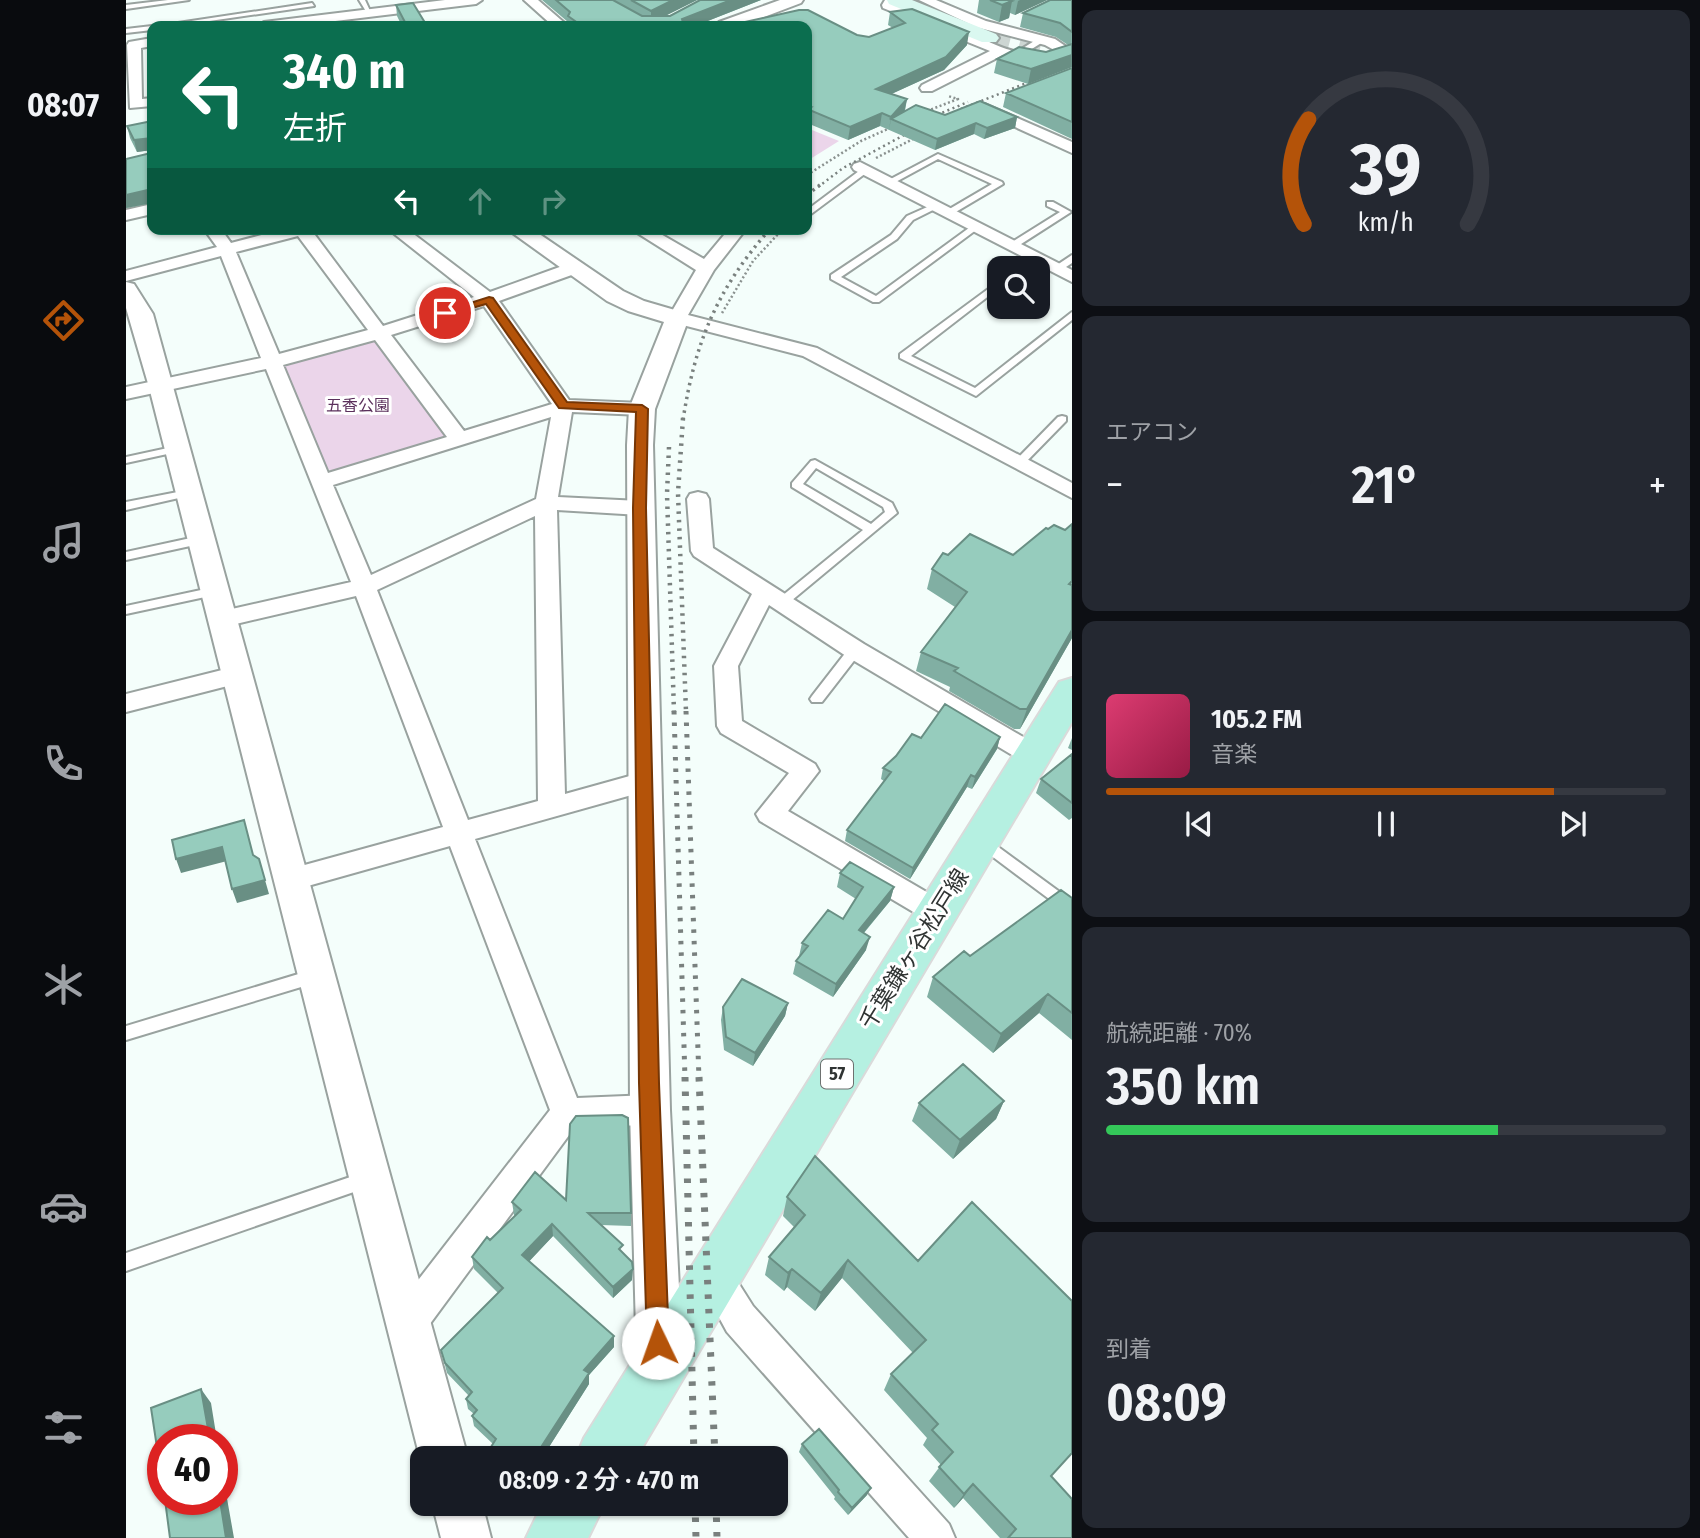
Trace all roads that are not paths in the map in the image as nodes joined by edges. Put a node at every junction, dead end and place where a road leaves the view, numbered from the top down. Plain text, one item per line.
1 (186, 0) edge
2 (476, 0) edge
3 (530, 0) edge
4 (795, 0) edge
5 (891, 0) edge
6 (896, 0) edge
7 (902, 0) edge
8 (925, 0) edge
9 (311, 3) edge
10 (365, 6) edge
11 (126, 7) edge
12 (1025, 17) edge
13 (320, 18) junction
14 (194, 21) edge
15 (307, 21) edge
16 (555, 21) edge
17 (746, 21) edge
18 (147, 29) edge
19 (126, 31) edge
20 (1042, 40) junction
21 (1001, 41) junction
22 (130, 46) edge
23 (1068, 50) edge
24 (927, 88) road end
25 (1007, 98) edge
26 (130, 106) edge
27 (1072, 148) edge
28 (863, 169) joint
29 (889, 182) junction
30 (1051, 204) dead end
31 (943, 209) junction
32 (147, 210) edge
33 (812, 210) edge
34 (126, 215) edge
35 (976, 227) junction
36 (256, 235) edge
37 (307, 235) edge
38 (404, 235) edge
39 (526, 235) edge
40 (649, 235) edge
41 (733, 235) edge
42 (219, 239) edge
43 (1012, 246) junction
44 (1021, 256) edge
45 (1072, 258) edge
46 (574, 268) junction
47 (706, 268) junction
48 (1064, 273) edge
49 (126, 276) edge
50 (126, 289) edge
51 (987, 293) edge
52 (489, 300) junction
53 (1072, 315) edge
54 (677, 318) junction
55 (378, 332) junction
56 (272, 361) junction
57 (161, 387) junction
58 (126, 393) edge
59 (563, 406) junction
60 (642, 409) junction
61 (1062, 419) dead end
62 (459, 439) junction
63 (177, 449) junction
64 (126, 460) edge
65 (1018, 463) junction
66 (322, 482) junction
67 (1072, 492) edge
68 (188, 493) junction
69 (698, 499) dead end
70 (545, 503) junction
71 (126, 506) edge
72 (640, 508) junction
73 (871, 529) junction
74 (201, 540) junction
75 (126, 556) edge
76 (364, 586) junction
77 (773, 597) junction
78 (219, 605) junction
79 (126, 610) edge
80 (855, 650) junction
81 (239, 676) junction
82 (1072, 691) edge
83 (817, 699) dead end
84 (126, 704) edge
85 (1033, 755) junction
86 (644, 782) junction
87 (552, 806) junction
88 (459, 832) junction
89 (981, 840) junction
90 (290, 880) junction
91 (1072, 910) edge
92 (937, 912) junction
93 (315, 976) junction
94 (126, 1033) edge
95 (650, 1111) junction
96 (566, 1113) junction
97 (369, 1179) junction
98 (126, 1262) edge
99 (715, 1277) junction
100 (408, 1323) junction
101 (660, 1367) junction
102 (441, 1446) edge
103 (611, 1446) edge
104 (460, 1516) edge
105 (568, 1516) edge
106 (466, 1538) edge
107 (555, 1538) edge
108 (935, 1538) edge

1 - 11 lane
2 - 10 street
3 - 16 street
4 - 17 street
5 - 21 street
6 - 21 main road
7 - 21 main road
8 - 21 street
9 - 13 lane
9 - 14 lane
10 - 13 street
12 - 21 street
13 - 15 street
18 - 19 lane
20 - 21 street
20 - 21 lane
20 - 23 street
21 - 23 street
21 - 24 street
22 - 26 street
25 - 27 street
28 - 29 street
28 - 33 lane
29 - 31 street
29 - 31 lane
30 - 43 lane
31 - 35 street
31 - 35 lane
32 - 34 street
35 - 43 street
36 - 42 street
37 - 55 street
38 - 52 street
39 - 46 street
40 - 47 street
41 - 47 street
42 - 49 street
42 - 56 street
43 - 44 street
45 - 48 lane
46 - 52 street
46 - 54 street
47 - 54 street
50 - 57 street
51 - 53 lane
52 - 55 street
52 - 59 street
54 - 60 street
54 - 65 street
55 - 56 street
55 - 62 street
56 - 57 street
56 - 66 street
57 - 58 street
57 - 63 street
59 - 60 street
59 - 62 street
59 - 70 street
60 - 72 street
61 - 65 lane
62 - 66 street
63 - 64 lane
63 - 68 street
65 - 67 street
66 - 76 street
68 - 71 lane
68 - 74 street
69 - 77 street
70 - 72 street
70 - 76 street
70 - 87 street
72 - 86 street
73 - 73 lane
73 - 77 lane
74 - 75 lane
74 - 78 street
76 - 78 street
76 - 88 street
77 - 80 street
77 - 92 street
78 - 79 lane
78 - 81 street
80 - 83 lane
80 - 85 street
81 - 84 street
81 - 90 street
82 - 85 main road, 千葉鎌ヶ谷松戸線 / 57
85 - 89 main road, 千葉鎌ヶ谷松戸線 / 57
86 - 87 street
86 - 95 street
87 - 88 street
88 - 90 street
88 - 96 street
89 - 91 lane
89 - 92 main road, 千葉鎌ヶ谷松戸線 / 57
90 - 93 street
92 - 99 main road, 千葉鎌ヶ谷松戸線 / 57
93 - 94 lane
93 - 97 street
95 - 96 street
95 - 101 street
96 - 100 street
97 - 98 lane
97 - 100 street
99 - 101 main road, 千葉鎌ヶ谷松戸線 / 57
99 - 108 street
100 - 102 street
101 - 103 main road, 千葉鎌ヶ谷松戸線 / 57
104 - 106 street
105 - 107 main road

